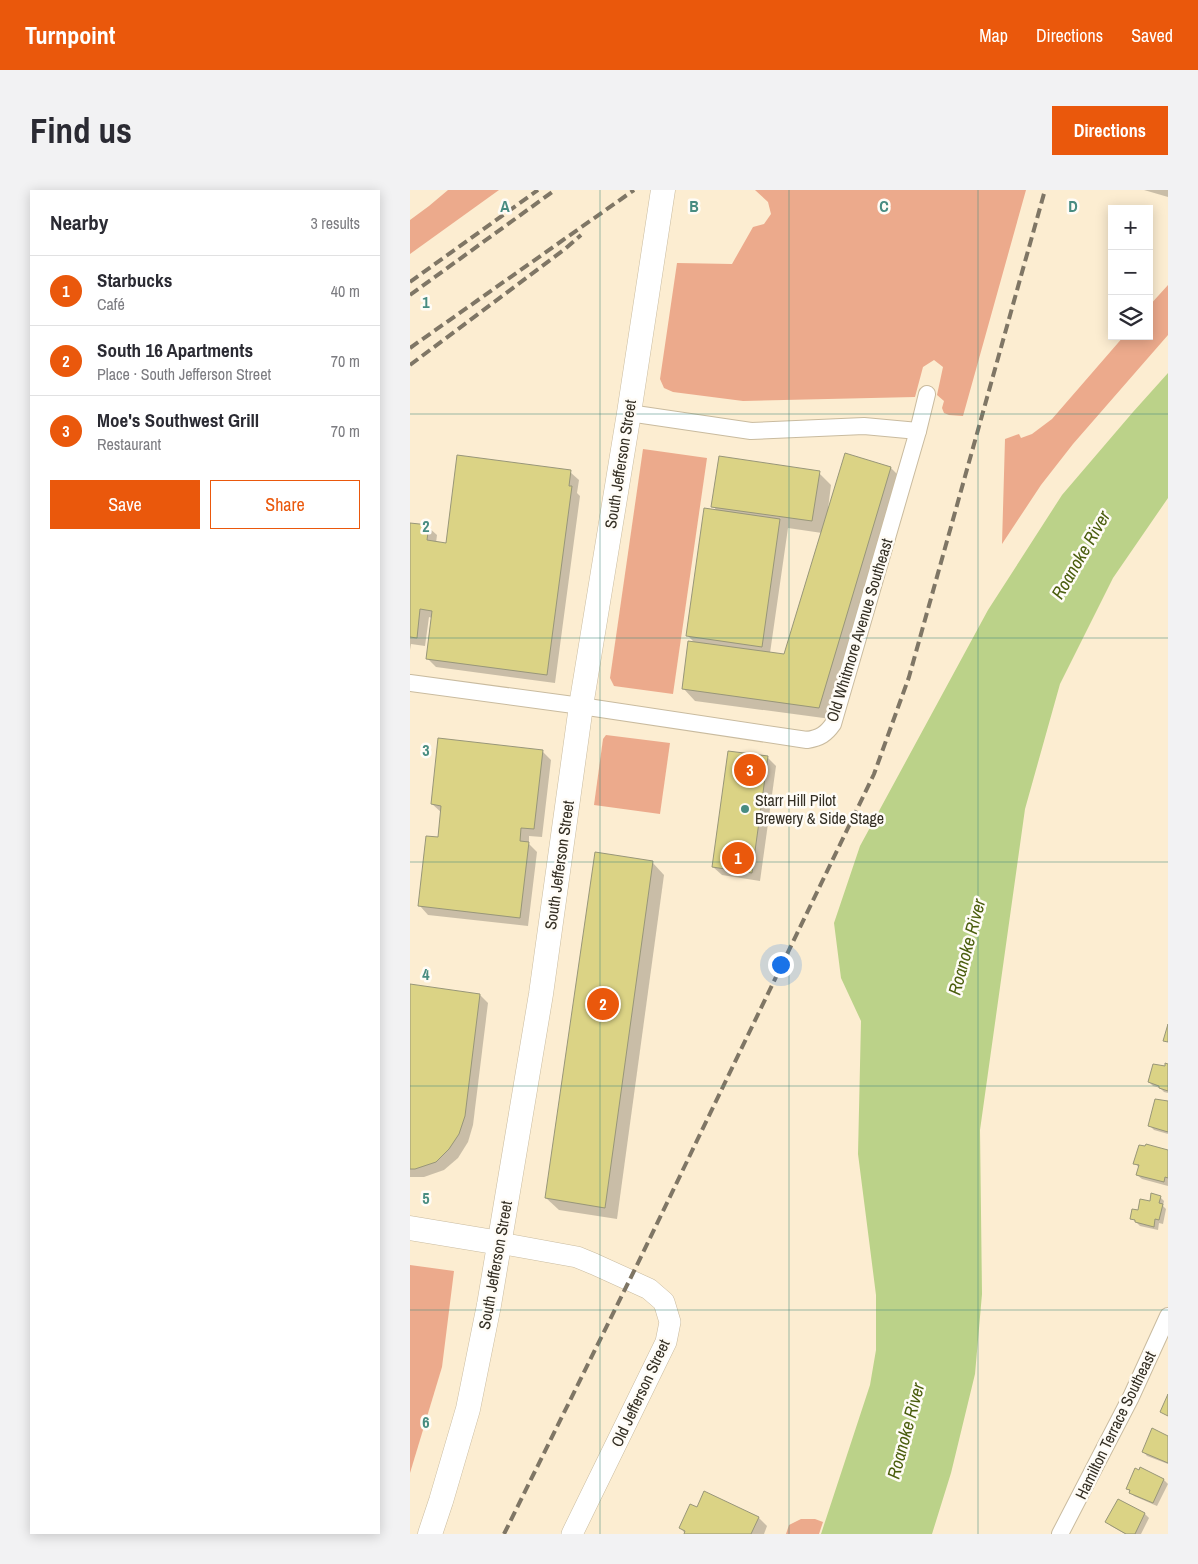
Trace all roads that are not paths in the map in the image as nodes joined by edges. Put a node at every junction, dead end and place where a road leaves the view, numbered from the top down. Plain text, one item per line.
1 (663, 190) edge
2 (928, 394) dead end
3 (629, 413) junction
4 (918, 431) junction
5 (410, 684) edge
6 (581, 706) junction
7 (410, 1228) edge
8 (500, 1243) junction
9 (1168, 1316) edge
10 (430, 1534) edge
11 (572, 1534) edge
12 (1060, 1534) edge

1 - 3 main road, South Jefferson Street
2 - 4 street
3 - 4 street
3 - 6 main road, South Jefferson Street
4 - 6 street, Old Whitmore Avenue Southeast
5 - 6 street
6 - 8 main road, South Jefferson Street
7 - 8 main road
8 - 10 main road, South Jefferson Street
8 - 11 street, Old Jefferson Street
9 - 12 street, Hamilton Terrace Southeast

